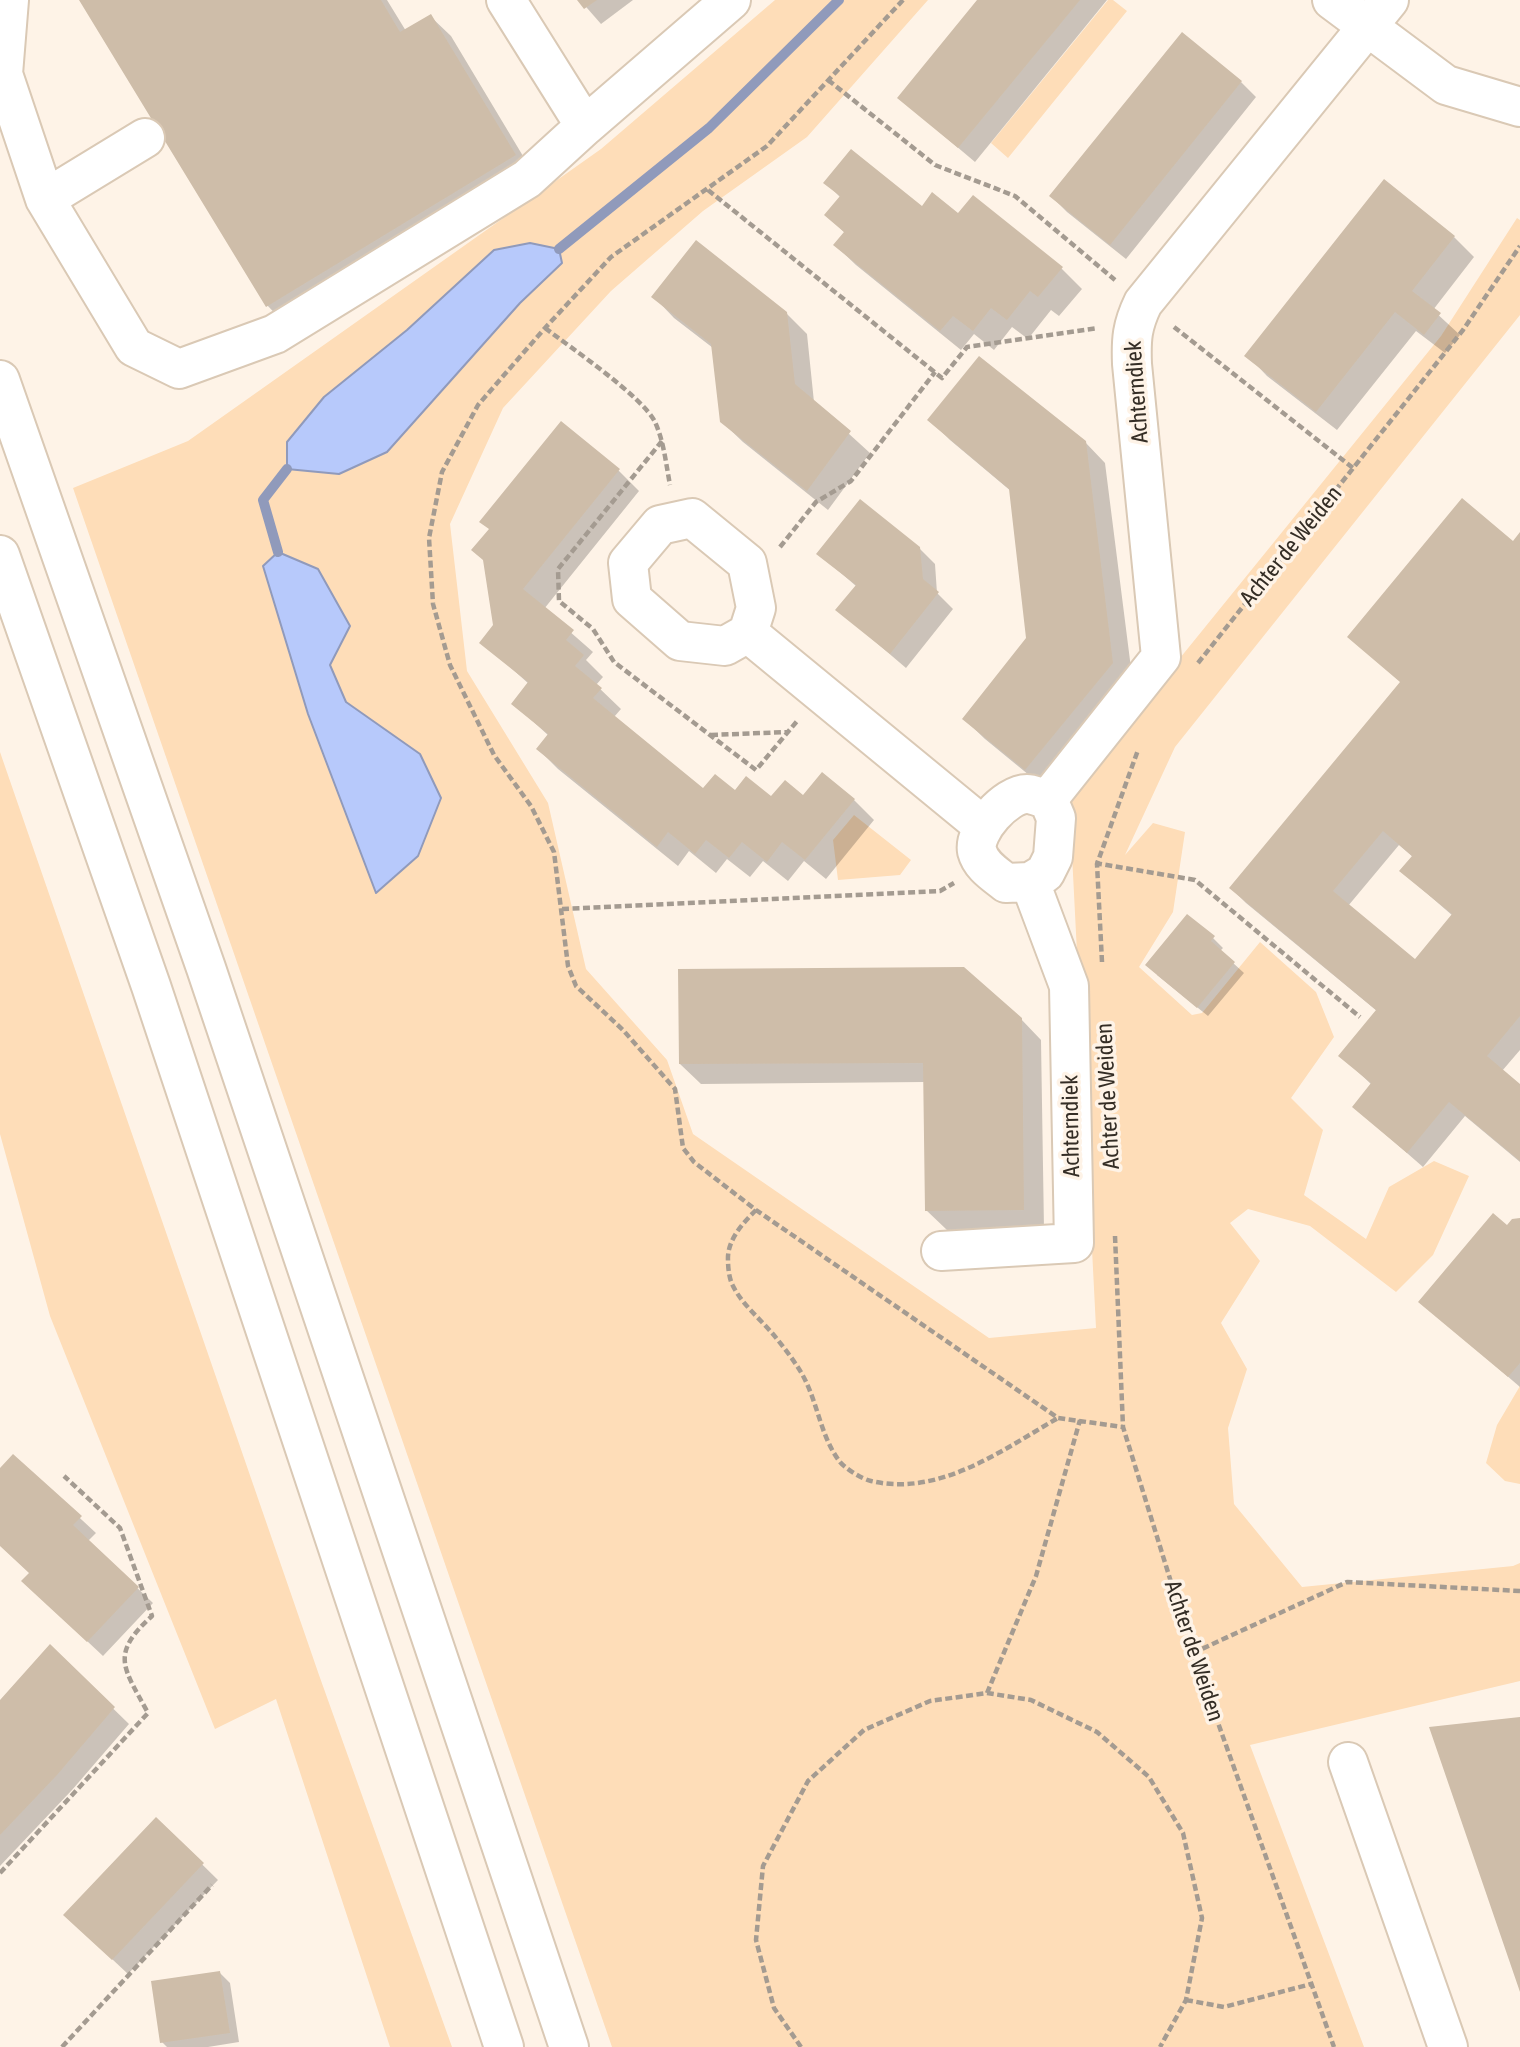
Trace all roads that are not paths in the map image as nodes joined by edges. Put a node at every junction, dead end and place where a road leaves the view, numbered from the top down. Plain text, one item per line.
1 (9, 0) edge
2 (506, 0) edge
3 (731, 0) edge
4 (1332, 0) edge
5 (1378, 13) edge
6 (1520, 107) edge
7 (585, 126) junction
8 (145, 138) dead end
9 (45, 199) junction
10 (0, 380) edge
11 (0, 555) edge
12 (748, 633) junction
13 (1048, 799) junction
14 (983, 826) junction
15 (1030, 882) junction
16 (941, 1251) dead end
17 (1348, 1762) dead end
18 (504, 2047) edge
19 (569, 2047) edge
20 (1448, 2047) edge

1 - 9 main road
2 - 7 main road
3 - 7 main road
4 - 5 main road
5 - 6 main road
5 - 13 main road, Achterndiek
7 - 9 main road
8 - 9 main road
10 - 19 main road
11 - 18 main road
12 - 12 main road
12 - 14 main road
13 - 14 main road
13 - 15 main road
14 - 15 main road
15 - 16 main road, Achterndiek
17 - 20 main road

